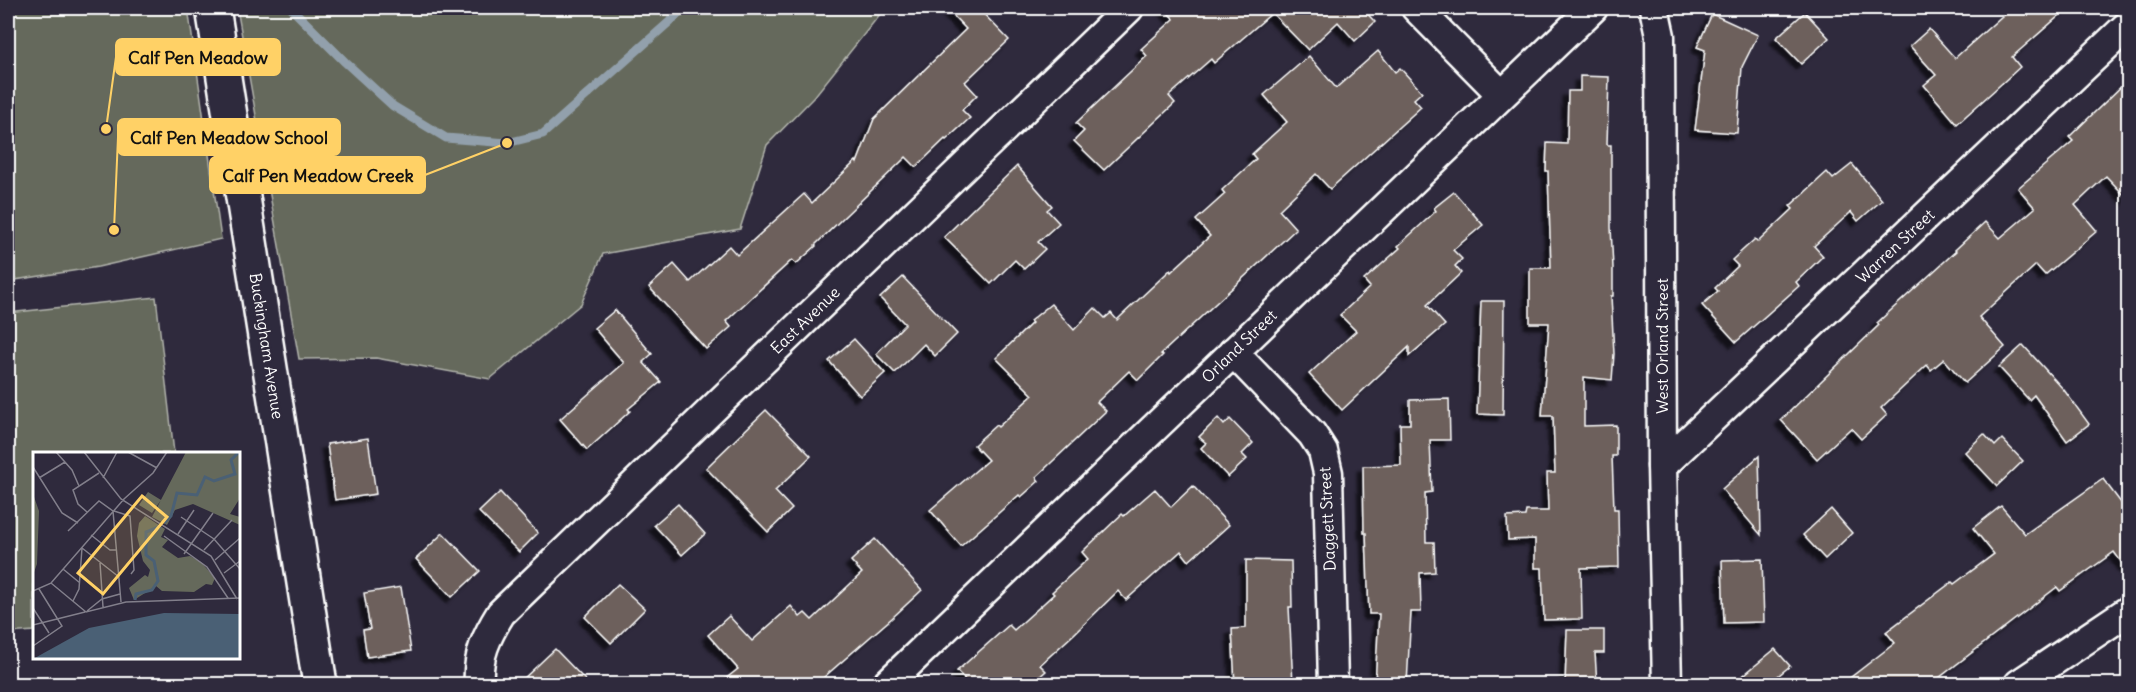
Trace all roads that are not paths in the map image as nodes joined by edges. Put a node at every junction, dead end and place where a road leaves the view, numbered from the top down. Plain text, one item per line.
1 (1129, 8) edge
2 (1416, 8) edge
3 (1593, 8) edge
4 (1654, 8) edge
5 (214, 11) edge
6 (2128, 25) edge
7 (1501, 94) junction
8 (1233, 352) junction
9 (1662, 466) junction
10 (2128, 611) edge
11 (320, 684) edge
12 (479, 684) edge
13 (887, 684) edge
14 (1333, 684) edge
15 (1667, 684) edge
16 (2019, 684) edge

1 - 12 street, East Avenue
2 - 7 street
3 - 7 street, Orland Street
4 - 9 street, West Orland Street
5 - 11 main road, Buckingham Avenue
6 - 9 street, Warren Street
7 - 8 street, Orland Street
8 - 13 street, Orland Street
8 - 14 street, Daggett Street
9 - 15 street, West Orland Street
10 - 16 street

